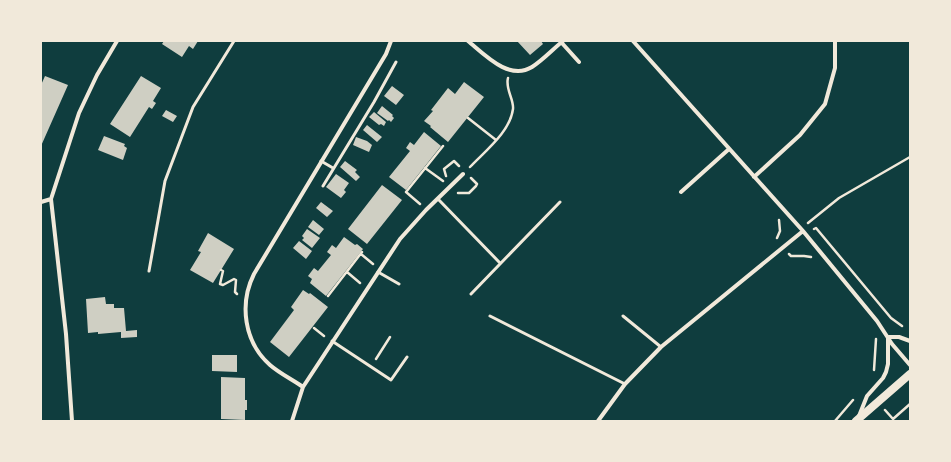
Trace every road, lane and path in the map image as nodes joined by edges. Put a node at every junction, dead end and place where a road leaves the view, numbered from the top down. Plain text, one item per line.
1 (117, 41) edge
2 (234, 41) edge
3 (391, 41) edge
4 (468, 41) edge
5 (633, 41) edge
6 (835, 41) edge
7 (562, 42) edge
8 (396, 62) dead end
9 (579, 62) dead end
10 (510, 70) junction
11 (508, 80) junction
12 (513, 81) dead end
13 (468, 118) dead end
14 (496, 140) junction
15 (443, 146) dead end
16 (729, 149) junction
17 (910, 157) edge
18 (321, 161) junction
19 (333, 168) junction
20 (425, 168) junction
21 (463, 174) joint
22 (754, 177) junction
23 (444, 181) dead end
24 (323, 186) dead end
25 (680, 192) dead end
26 (438, 198) junction
27 (51, 199) junction
28 (41, 202) edge
29 (560, 202) dead end
30 (420, 204) dead end
31 (802, 230) junction
32 (500, 263) junction
33 (373, 265) dead end
34 (221, 270) dead end
35 (149, 271) dead end
36 (347, 272) junction
37 (378, 272) junction
38 (361, 283) dead end
39 (399, 284) dead end
40 (237, 294) dead end
41 (471, 294) dead end
42 (328, 296) dead end
43 (885, 311) dead end
44 (490, 316) dead end
45 (623, 316) dead end
46 (903, 326) dead end
47 (314, 328) dead end
48 (876, 336) dead end
49 (325, 337) dead end
50 (888, 337) junction
51 (332, 341) junction
52 (910, 341) edge
53 (661, 347) junction
54 (407, 357) dead end
55 (910, 365) edge
56 (910, 374) edge
57 (872, 377) dead end
58 (625, 384) junction
59 (303, 387) junction
60 (855, 398) dead end
61 (72, 421) edge
62 (292, 421) edge
63 (598, 421) edge
64 (834, 421) edge
65 (856, 421) edge

1 - 27 street
2 - 35 lane
3 - 18 street
4 - 10 street
5 - 16 street
6 - 22 street
7 - 9 street
7 - 10 street
8 - 19 lane
10 - 11 path
11 - 12 path
11 - 14 path
13 - 14 path
14 - 21 path
15 - 20 path
16 - 22 street
16 - 25 street
17 - 31 path
18 - 19 lane
18 - 59 street
19 - 24 lane
20 - 23 path
20 - 30 path
21 - 26 street
22 - 31 street
26 - 32 lane
26 - 37 street
27 - 28 street
27 - 61 street
29 - 32 lane
31 - 50 street
31 - 53 street
32 - 41 lane
33 - 36 path
34 - 40 path
36 - 38 path
36 - 42 path
37 - 39 lane
37 - 51 street
43 - 46 path
44 - 58 lane
45 - 53 lane
47 - 49 path
48 - 57 path
50 - 52 street
50 - 55 street
50 - 65 street
51 - 54 lane
51 - 59 street
53 - 58 street
56 - 65 main road
58 - 63 street
59 - 62 street
60 - 64 path

